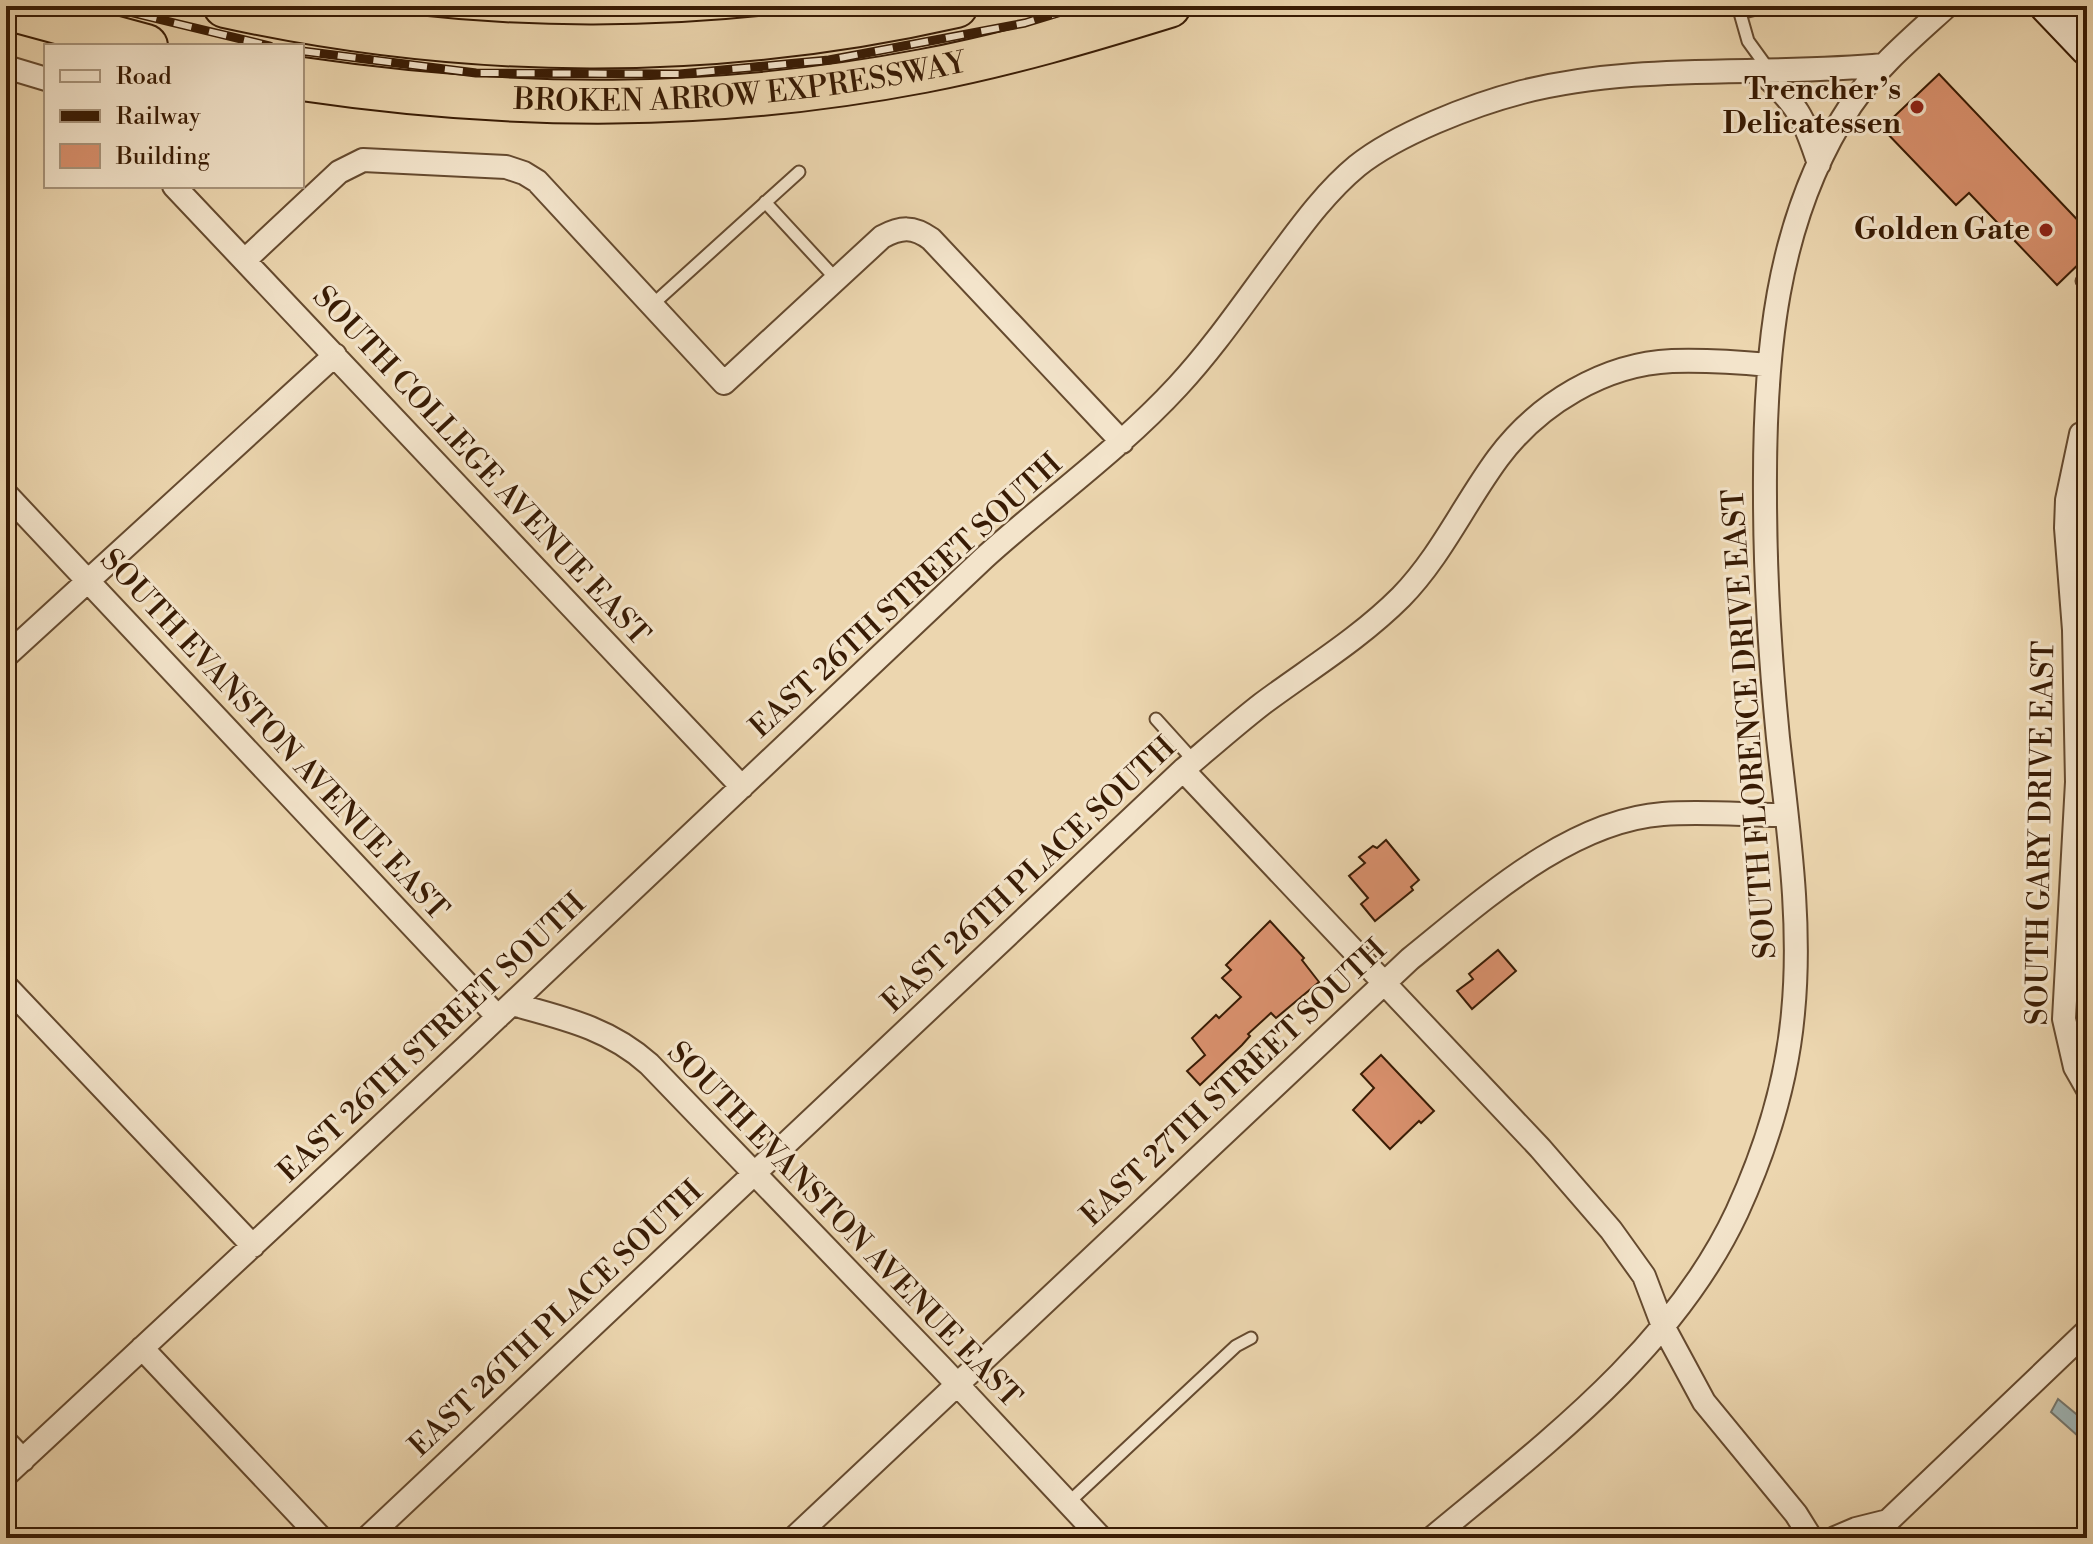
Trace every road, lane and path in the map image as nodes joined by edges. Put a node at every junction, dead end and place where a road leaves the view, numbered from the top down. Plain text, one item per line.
1 (225, 6) edge
2 (956, 6) edge
3 (1169, 6) edge
4 (1768, 6) edge
5 (1947, 6) edge
6 (2046, 6) edge
7 (6, 8) edge
8 (139, 44) edge
9 (2087, 49) edge
10 (1883, 65) junction
11 (6, 67) edge
12 (1764, 70) junction
13 (44, 78) edge
14 (304, 79) edge
15 (1819, 164) junction
16 (799, 172) dead end
17 (176, 188) edge
18 (765, 202) junction
19 (245, 260) junction
20 (837, 280) junction
21 (652, 305) junction
22 (335, 355) junction
23 (1769, 365) junction
24 (2081, 434) dead end
25 (1122, 442) junction
26 (6, 494) edge
27 (87, 581) junction
28 (2080, 640) edge
29 (6, 656) edge
30 (1156, 719) dead end
31 (1189, 766) junction
32 (2082, 772) edge
33 (742, 787) junction
34 (1786, 815) junction
35 (1384, 984) junction
36 (6, 986) edge
37 (505, 1011) junction
38 (2087, 1088) edge
39 (754, 1174) junction
40 (253, 1246) junction
41 (1663, 1326) junction
42 (2087, 1331) edge
43 (1251, 1338) dead end
44 (142, 1348) junction
45 (958, 1384) junction
46 (6, 1442) edge
47 (14, 1467) edge
48 (1068, 1503) junction
49 (1884, 1529) edge
50 (321, 1538) edge
51 (367, 1538) edge
52 (794, 1538) edge
53 (1101, 1538) edge
54 (1432, 1538) edge
55 (1811, 1538) edge
56 (1835, 1538) edge

1 - 2 highway, BROKEN ARROW EXPRESSWAY
3 - 14 highway, BROKEN ARROW EXPRESSWAY
4 - 12 lane
5 - 10 street
6 - 9 main road
7 - 8 highway
10 - 12 street, EAST 26TH STREET SOUTH
10 - 15 street, SOUTH FLORENCE DRIVE EAST
11 - 13 street
12 - 15 street
12 - 25 street, EAST 26TH STREET SOUTH
15 - 23 street, SOUTH FLORENCE DRIVE EAST
16 - 18 lane
17 - 19 street, SOUTH COLLEGE AVENUE EAST
18 - 20 lane
18 - 21 lane
19 - 21 street
19 - 22 street, SOUTH COLLEGE AVENUE EAST
20 - 21 street
20 - 25 street
22 - 27 street
22 - 33 street, SOUTH COLLEGE AVENUE EAST
23 - 31 street, EAST 26TH PLACE SOUTH
23 - 34 street, SOUTH FLORENCE DRIVE EAST
24 - 28 street, SOUTH GARY DRIVE EAST
25 - 33 street, EAST 26TH STREET SOUTH
26 - 27 street, SOUTH EVANSTON AVENUE EAST
27 - 29 street
27 - 37 street, SOUTH EVANSTON AVENUE EAST
28 - 32 street, SOUTH GARY DRIVE EAST
30 - 31 lane
31 - 35 street
31 - 39 street, EAST 26TH PLACE SOUTH
32 - 38 street, SOUTH GARY DRIVE EAST
33 - 37 street, EAST 26TH STREET SOUTH
34 - 35 street, EAST 27TH STREET SOUTH
34 - 41 street, SOUTH FLORENCE DRIVE EAST
35 - 41 street
35 - 45 street, EAST 27TH STREET SOUTH
36 - 40 street
37 - 39 street, SOUTH EVANSTON AVENUE EAST
37 - 40 street, EAST 26TH STREET SOUTH
39 - 45 street, SOUTH EVANSTON AVENUE EAST
39 - 51 street, EAST 26TH PLACE SOUTH
40 - 44 street, EAST 26TH STREET SOUTH
41 - 54 street, SOUTH FLORENCE DRIVE EAST
41 - 55 street
42 - 49 street
43 - 48 lane
44 - 47 street, EAST 26TH STREET SOUTH
44 - 50 street
45 - 48 street, SOUTH EVANSTON AVENUE EAST
45 - 52 street, EAST 27TH STREET SOUTH
46 - 47 street
48 - 53 street, SOUTH EVANSTON AVENUE EAST
49 - 56 street

